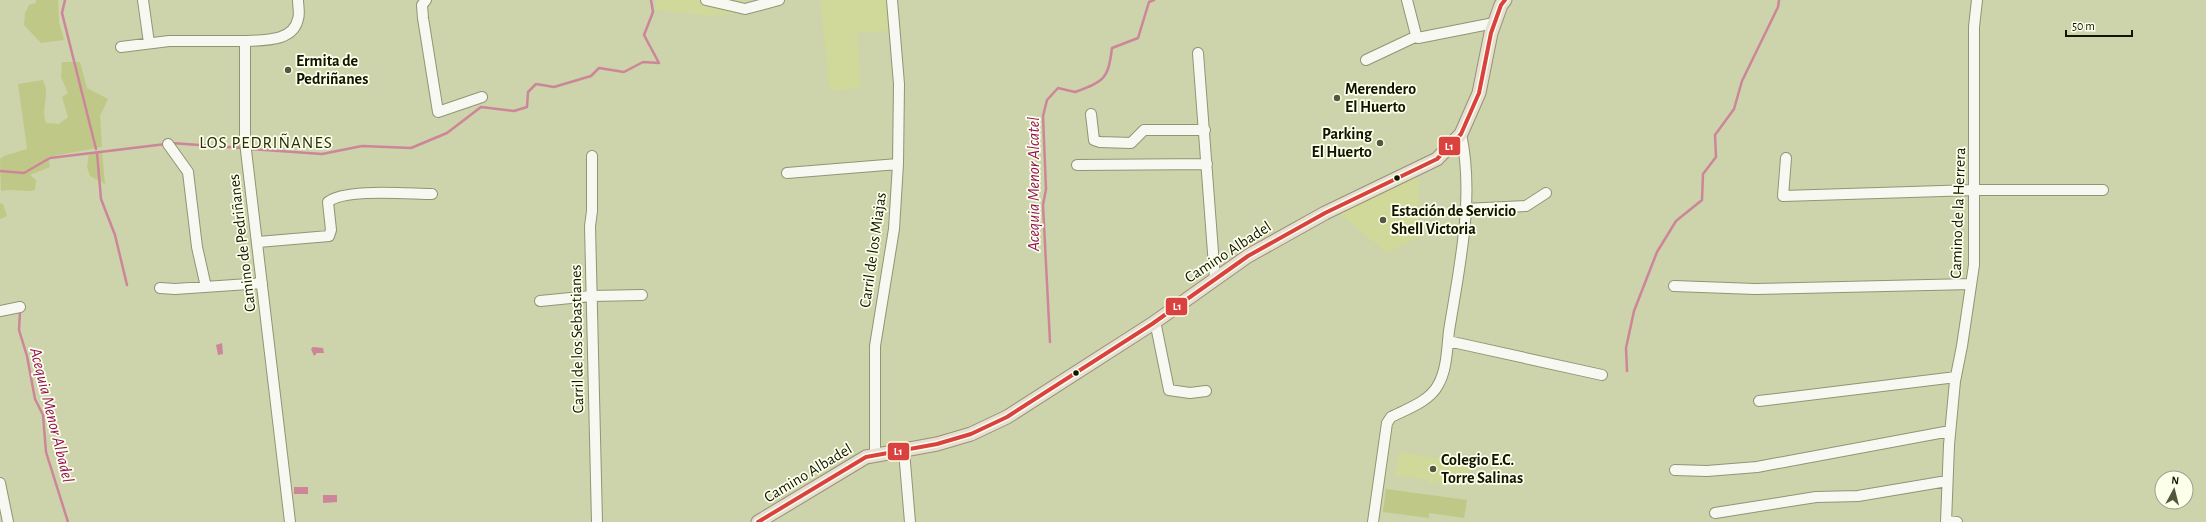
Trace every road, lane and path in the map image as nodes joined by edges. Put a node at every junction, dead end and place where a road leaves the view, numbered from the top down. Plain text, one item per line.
1 (143, 0) edge
2 (298, 0) edge
3 (426, 0) edge
4 (706, 0) edge
5 (779, 0) edge
6 (892, 0) edge
7 (1407, 0) edge
8 (1504, 0) edge
9 (1977, 0) edge
10 (1494, 23) junction
11 (1417, 36) junction
12 (245, 41) junction
13 (149, 43) junction
14 (120, 47) dead end
15 (1198, 53) dead end
16 (1366, 60) dead end
17 (482, 97) dead end
18 (1091, 114) dead end
19 (1205, 130) junction
20 (1461, 134) junction
21 (168, 144) dead end
22 (592, 156) dead end
23 (1786, 158) dead end
24 (898, 164) junction
25 (1207, 164) junction
26 (1077, 165) dead end
27 (787, 173) dead end
28 (1974, 190) junction
29 (2103, 190) dead end
30 (1546, 193) dead end
31 (432, 194) dead end
32 (1465, 209) junction
33 (258, 242) junction
34 (1215, 279) junction
35 (262, 283) junction
36 (1971, 284) junction
37 (1674, 286) dead end
38 (206, 287) junction
39 (160, 288) dead end
40 (642, 295) dead end
41 (591, 296) junction
42 (540, 301) dead end
43 (20, 307) dead end
44 (0, 311) edge
45 (1155, 321) junction
46 (1448, 341) junction
47 (1602, 375) dead end
48 (1956, 376) junction
49 (1206, 391) dead end
50 (1760, 401) dead end
51 (1950, 431) junction
52 (904, 451) junction
53 (875, 455) junction
54 (1675, 470) dead end
55 (1947, 481) junction
56 (0, 483) edge
57 (1715, 513) dead end
58 (1946, 521) edge
59 (8, 522) edge
60 (290, 522) edge
61 (596, 522) edge
62 (758, 522) edge
63 (910, 522) edge
64 (1373, 522) edge
65 (1957, 522) edge

1 - 13 street
2 - 12 street
3 - 17 street
4 - 5 street
6 - 24 street, Carril de los Miajas
7 - 11 street
8 - 10 main road, Camino Albadel
9 - 28 street, Camino de la Herrera
10 - 11 street
10 - 20 main road, Camino Albadel
11 - 16 street
12 - 13 street
12 - 33 street, Camino de Pedriñanes
13 - 14 street
15 - 19 street
18 - 19 street
19 - 25 street
20 - 32 street
20 - 34 main road, Camino Albadel
21 - 38 street
22 - 41 street, Carril de los Sebastianes
23 - 28 street
24 - 27 street
24 - 53 street, Carril de los Miajas
25 - 26 street
25 - 34 street
28 - 29 street
28 - 36 street, Camino de la Herrera
30 - 32 street
31 - 33 street
32 - 46 street
33 - 35 street, Camino de Pedriñanes
34 - 45 main road, Camino Albadel
35 - 38 street
35 - 60 street, Camino de Pedriñanes
36 - 37 street
36 - 48 street, Camino de la Herrera
38 - 39 street
40 - 41 street
41 - 42 street
41 - 61 street, Carril de los Sebastianes
43 - 44 street
45 - 49 street
45 - 52 main road, Camino Albadel
46 - 47 street
46 - 64 street
48 - 50 street
48 - 51 street, Camino de la Herrera
51 - 54 street
51 - 55 street, Camino de la Herrera
52 - 53 main road, Camino Albadel
52 - 63 street
53 - 62 main road, Camino Albadel
55 - 57 street
55 - 58 street, Camino de la Herrera
56 - 59 street
58 - 65 street

